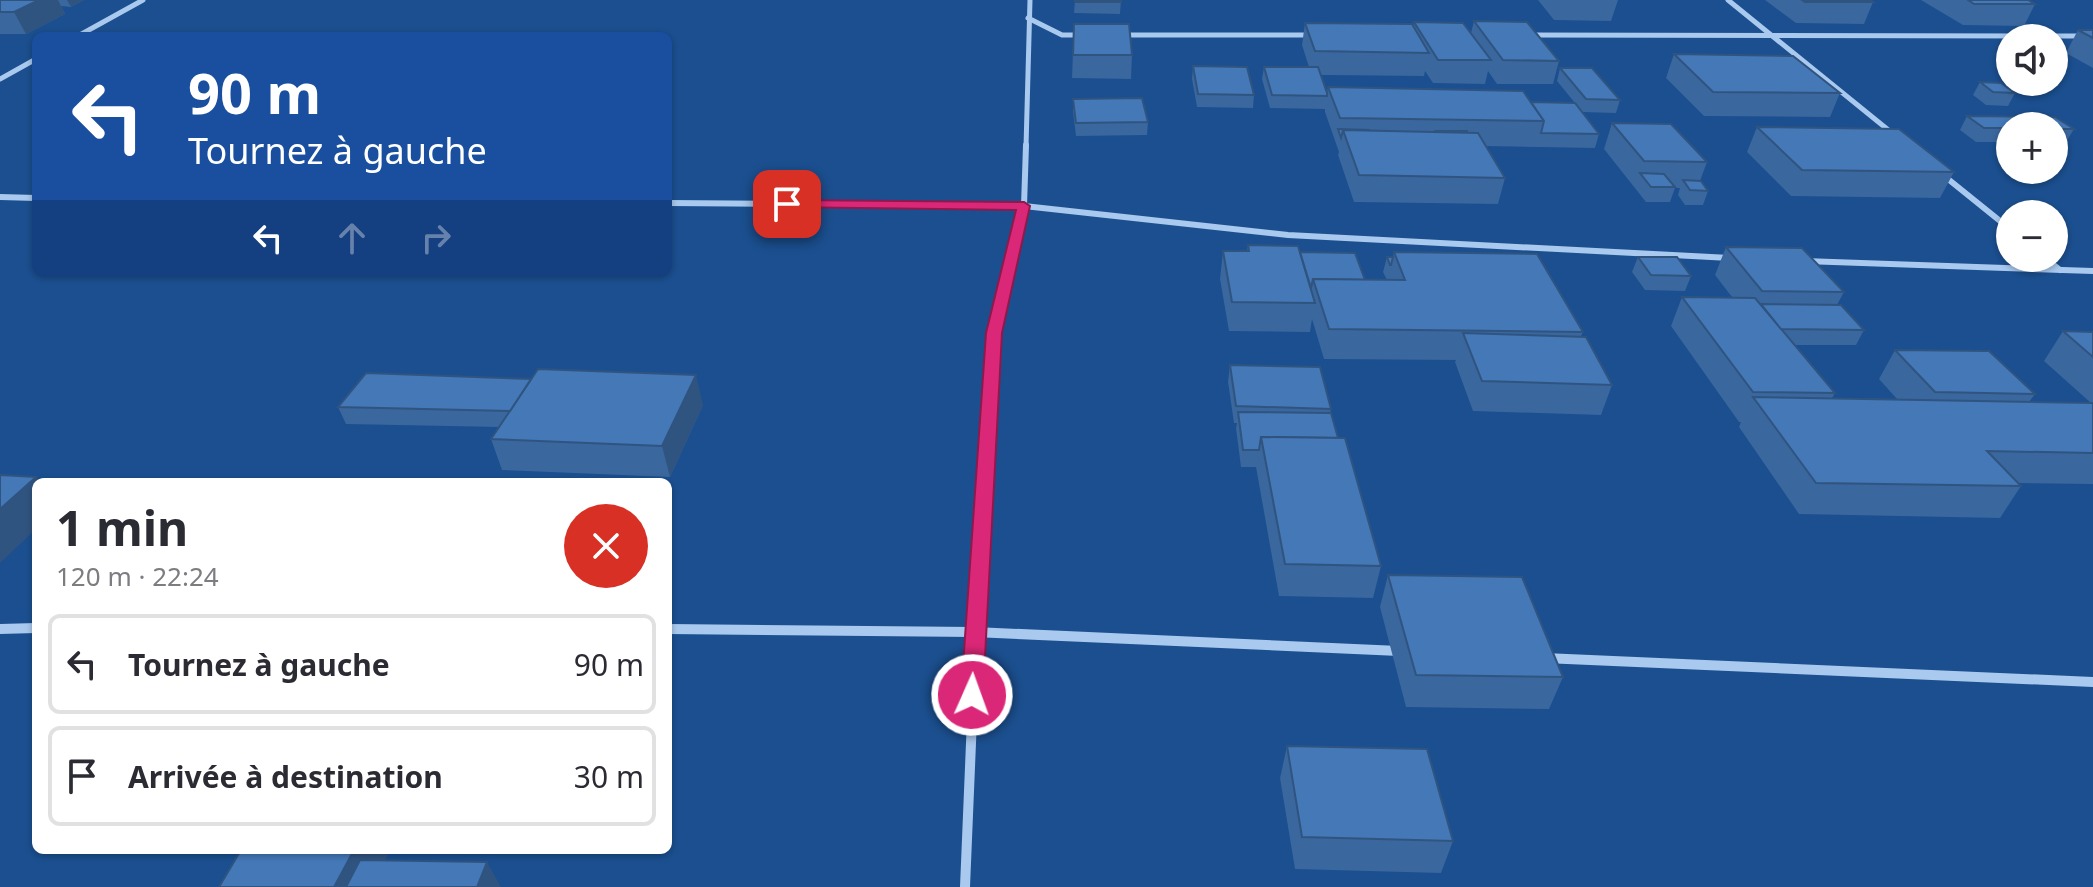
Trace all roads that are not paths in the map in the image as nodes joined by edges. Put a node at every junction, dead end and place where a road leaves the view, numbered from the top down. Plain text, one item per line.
1 (143, 0) edge
2 (1030, 0) edge
3 (1728, 0) edge
4 (1028, 18) junction
5 (85, 32) edge
6 (1093, 35) edge
7 (1109, 35) edge
8 (1314, 35) edge
9 (1519, 35) edge
10 (1772, 36) junction
11 (2093, 36) edge
12 (32, 61) edge
13 (0, 79) edge
14 (1903, 142) edge
15 (1939, 171) edge
16 (0, 197) edge
17 (32, 198) edge
18 (672, 203) edge
19 (1024, 206) junction
20 (1996, 218) edge
21 (1742, 258) edge
22 (1790, 260) edge
23 (1996, 268) edge
24 (2068, 271) edge
25 (2093, 271) edge
26 (32, 628) edge
27 (0, 629) edge
28 (672, 629) edge
29 (974, 632) junction
30 (1416, 652) edge
31 (1527, 657) edge
32 (2093, 682) edge
33 (965, 887) edge

1 - 5 street
2 - 4 street
3 - 10 street
4 - 6 street
4 - 19 street
7 - 8 street
9 - 10 street
10 - 11 street
10 - 14 street
12 - 13 street
15 - 20 street
16 - 17 street
18 - 19 street
19 - 21 street
19 - 29 street
22 - 23 street
24 - 25 street
26 - 27 street
28 - 29 street
29 - 30 street
29 - 33 street
31 - 32 street

